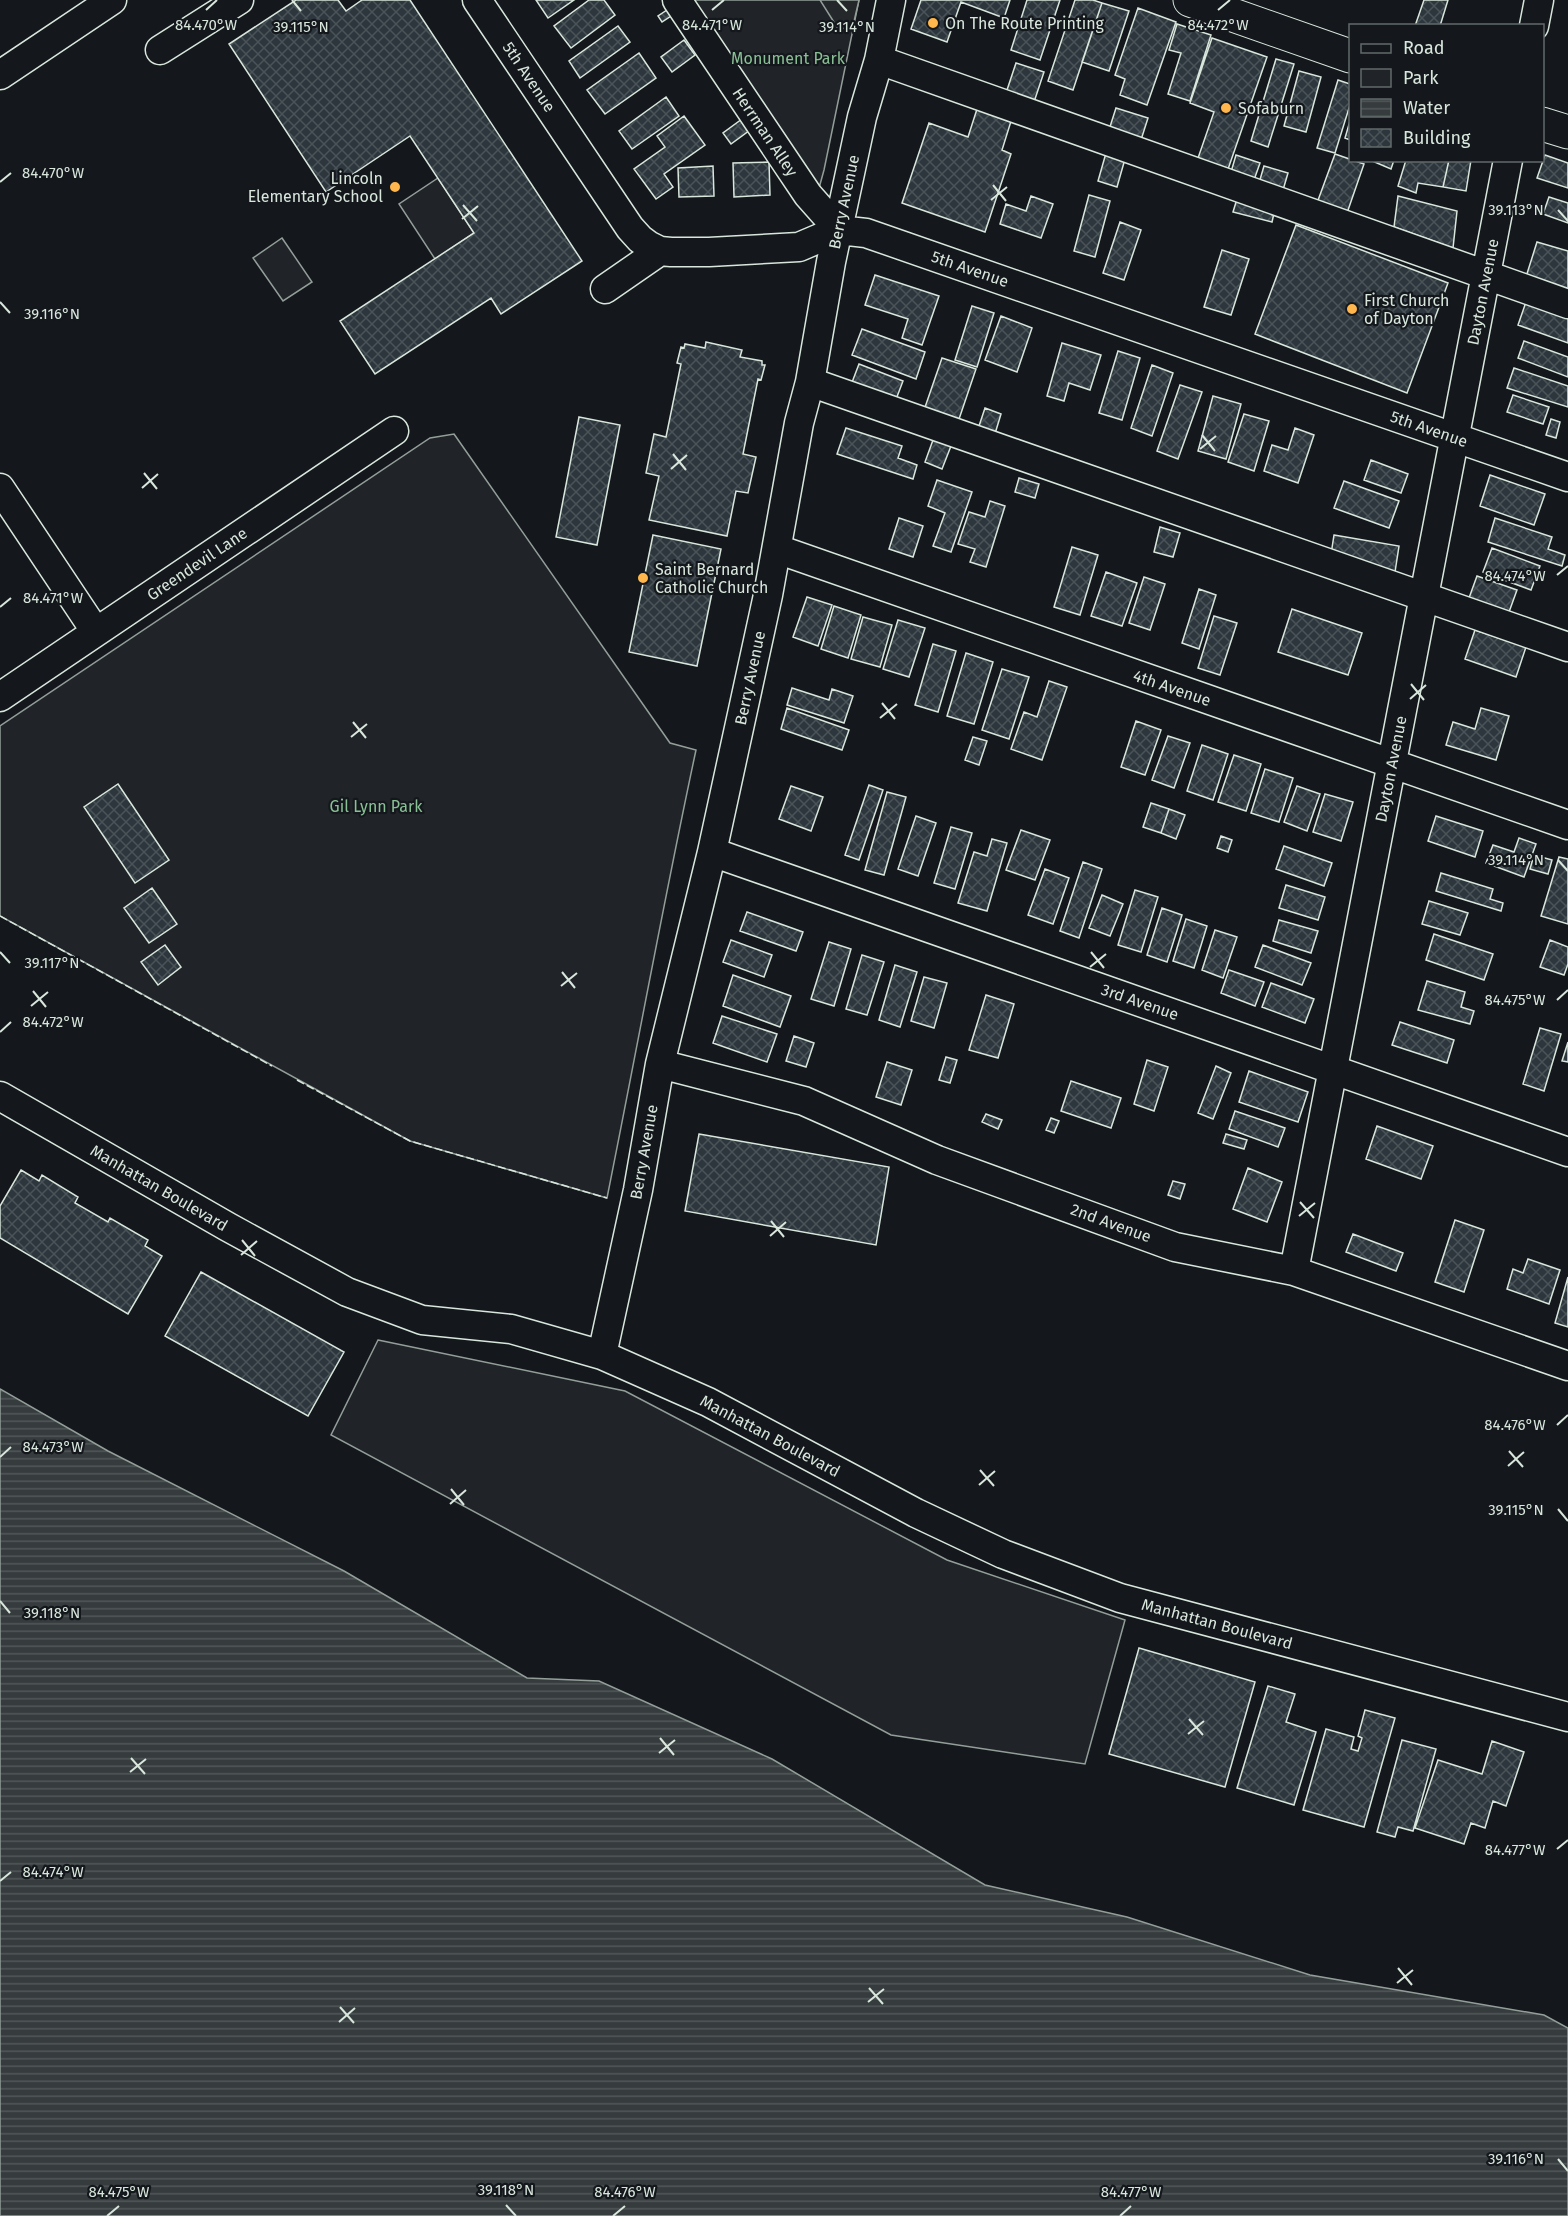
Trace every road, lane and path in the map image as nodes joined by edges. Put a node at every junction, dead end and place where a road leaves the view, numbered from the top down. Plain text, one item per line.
1 (112, 0) edge
2 (239, 0) edge
3 (477, 0) edge
4 (677, 0) edge
5 (891, 0) edge
6 (1190, 0) edge
7 (1539, 0) edge
8 (79, 9) edge
9 (1534, 24) edge
10 (160, 50) dead end
11 (1349, 56) edge
12 (879, 60) junction
13 (0, 75) edge
14 (1544, 125) edge
15 (1568, 132) edge
16 (1508, 162) edge
17 (839, 230) junction
18 (660, 251) junction
19 (1486, 275) junction
20 (605, 289) dead end
21 (1568, 304) edge
22 (810, 382) junction
23 (393, 431) dead end
24 (1455, 438) junction
25 (1568, 477) edge
26 (0, 488) edge
27 (777, 549) junction
28 (1425, 597) junction
29 (96, 632) junction
30 (1568, 647) edge
31 (0, 697) edge
32 (1392, 765) junction
33 (1568, 825) edge
34 (712, 852) junction
35 (660, 1064) junction
36 (1333, 1070) junction
37 (0, 1096) edge
38 (1568, 1152) edge
39 (1294, 1271) junction
40 (602, 1355) junction
41 (1568, 1366) edge
42 (1568, 1717) edge

1 - 8 street
2 - 10 street
3 - 18 street, 5th Avenue
4 - 17 street, Herrman Alley
5 - 12 street, Berry Avenue
6 - 11 main road
7 - 9 street
8 - 13 street
12 - 17 street, Berry Avenue
12 - 19 street
14 - 15 main road
16 - 19 street, Dayton Avenue
17 - 18 street
17 - 22 street, Berry Avenue
17 - 24 street, 5th Avenue
18 - 20 street
19 - 21 street
19 - 24 street, Dayton Avenue
22 - 27 street, Berry Avenue
22 - 28 street
23 - 29 street, Greendevil Lane
24 - 25 street, 5th Avenue
24 - 28 street, Dayton Avenue
26 - 29 street
27 - 32 street, 4th Avenue
27 - 34 street, Berry Avenue
28 - 30 street
28 - 32 street, Dayton Avenue
29 - 31 street, Greendevil Lane
32 - 33 street, 4th Avenue
32 - 36 street, Dayton Avenue
34 - 35 street, Berry Avenue
34 - 36 street, 3rd Avenue
35 - 39 street, 2nd Avenue
35 - 40 street, Berry Avenue
36 - 38 street, 3rd Avenue
36 - 39 street, Dayton Avenue
37 - 40 street, Manhattan Boulevard
39 - 41 street, 2nd Avenue
40 - 42 street, Manhattan Boulevard

